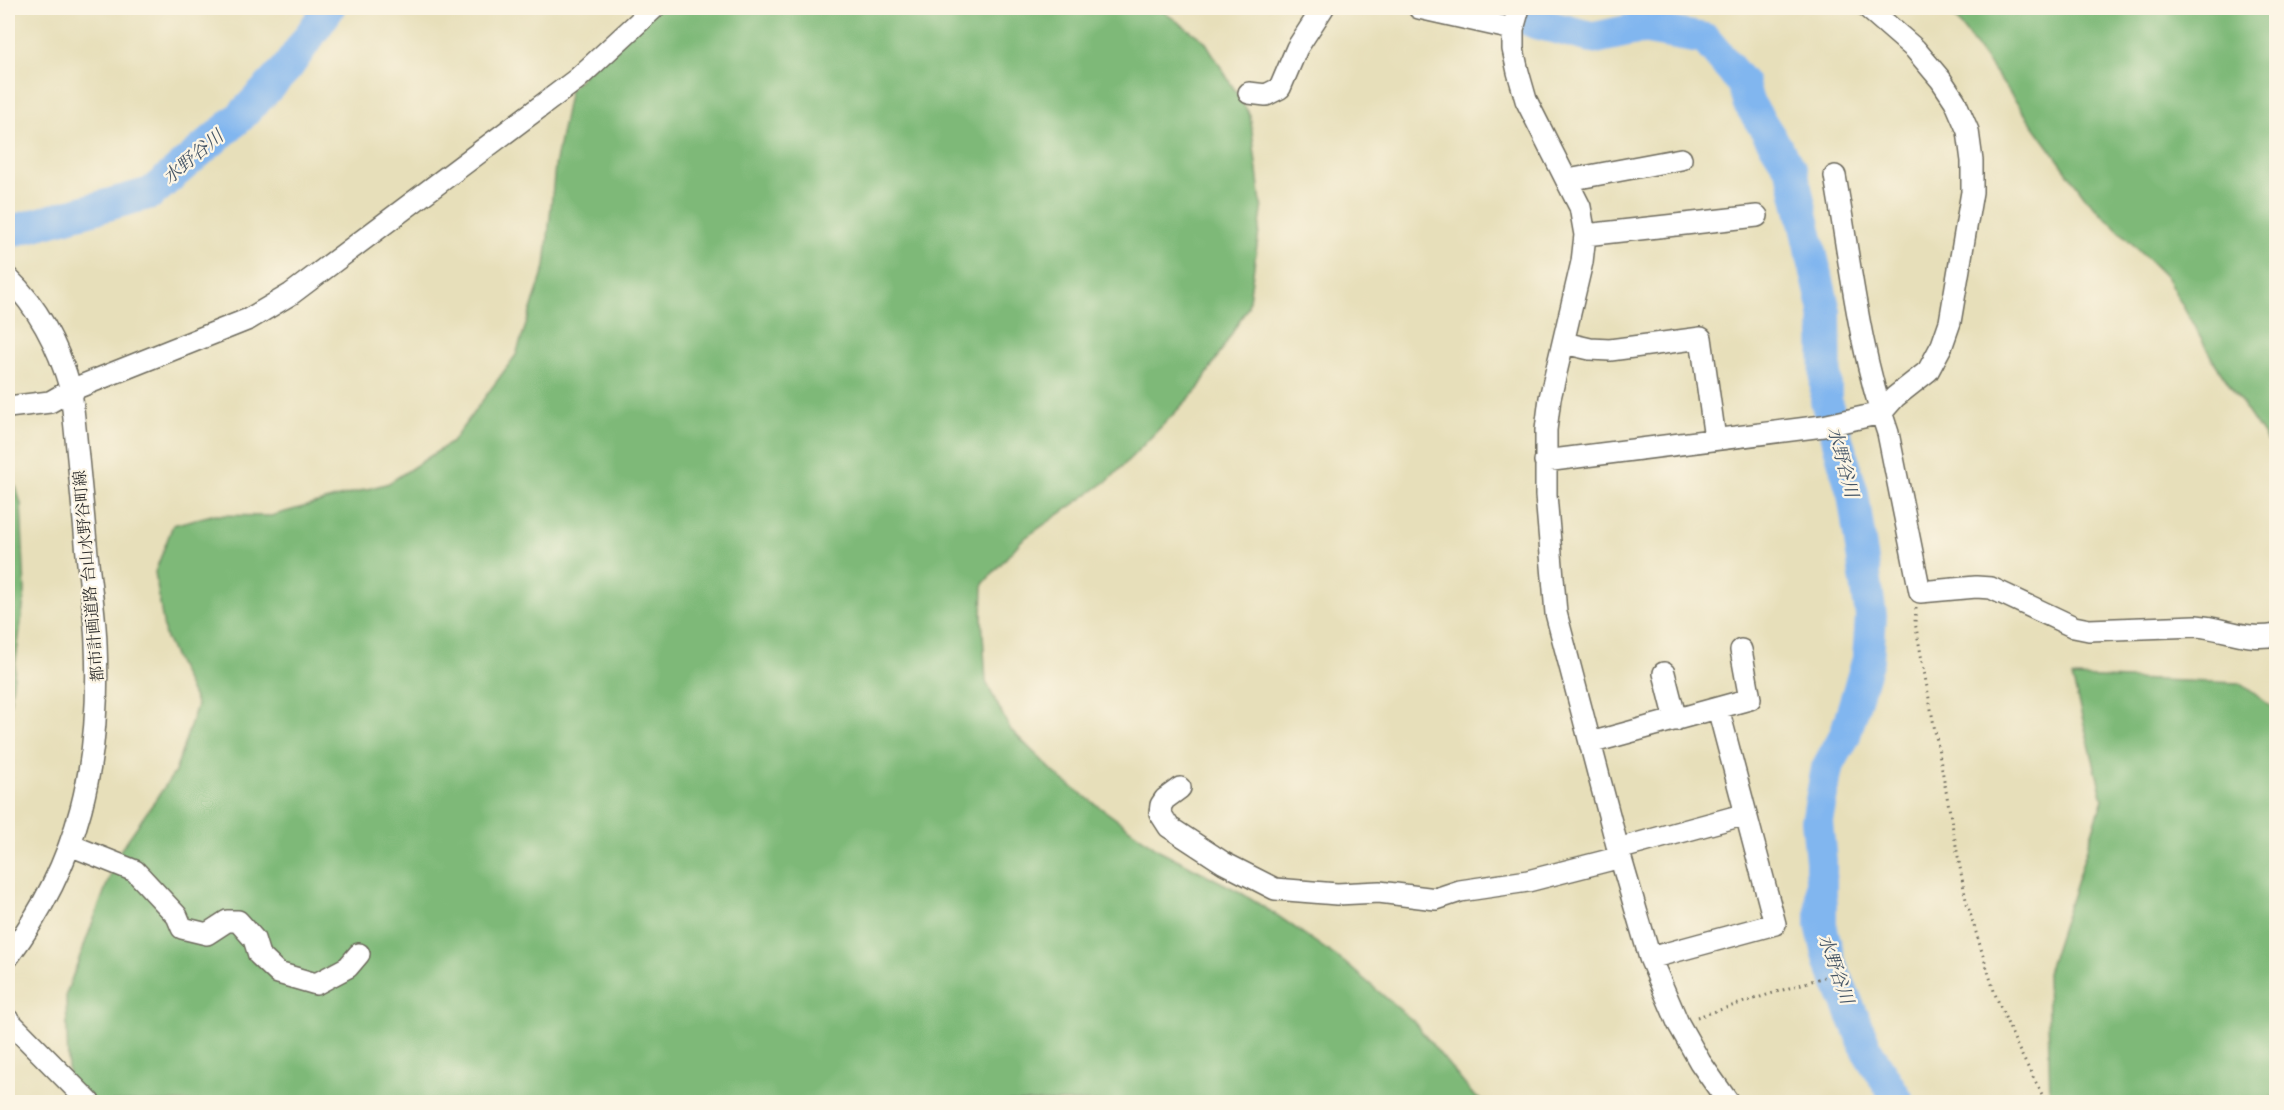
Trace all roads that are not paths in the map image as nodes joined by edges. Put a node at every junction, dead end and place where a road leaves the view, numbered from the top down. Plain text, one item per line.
1 (654, 8) edge
2 (1323, 8) edge
3 (1419, 8) edge
4 (1868, 8) edge
5 (1516, 19) edge
6 (1249, 93) dead end
7 (1681, 159) dead end
8 (1835, 176) dead end
9 (1568, 180) junction
10 (1757, 216) dead end
11 (1584, 235) junction
12 (8, 278) edge
13 (1564, 343) junction
14 (71, 390) junction
15 (8, 407) edge
16 (1881, 413) junction
17 (1715, 439) junction
18 (1545, 460) junction
19 (2277, 635) edge
20 (1741, 650) dead end
21 (1664, 673) dead end
22 (1718, 708) junction
23 (1676, 720) junction
24 (1590, 743) junction
25 (1180, 788) dead end
26 (1746, 814) junction
27 (70, 845) junction
28 (1620, 853) junction
29 (359, 954) dead end
30 (8, 957) edge
31 (1650, 958) junction
32 (8, 1020) edge
33 (89, 1102) edge
34 (1728, 1102) edge

1 - 14 street
2 - 6 street
3 - 5 street
4 - 16 street
5 - 9 street
7 - 9 street
8 - 16 street
9 - 11 street
10 - 11 street
11 - 13 street
12 - 14 street, 都市計画道路 台山水野谷町線
13 - 17 street
13 - 18 street
14 - 15 street
14 - 27 street, 都市計画道路 台山水野谷町線
16 - 17 street
16 - 19 street
17 - 18 street
18 - 24 street
20 - 22 street
21 - 23 street
22 - 23 street
22 - 26 street
23 - 24 street
24 - 28 street
25 - 28 street
26 - 28 street
26 - 31 street
27 - 29 street
27 - 30 street, 都市計画道路 台山水野谷町線
28 - 31 street
31 - 34 street
32 - 33 street

